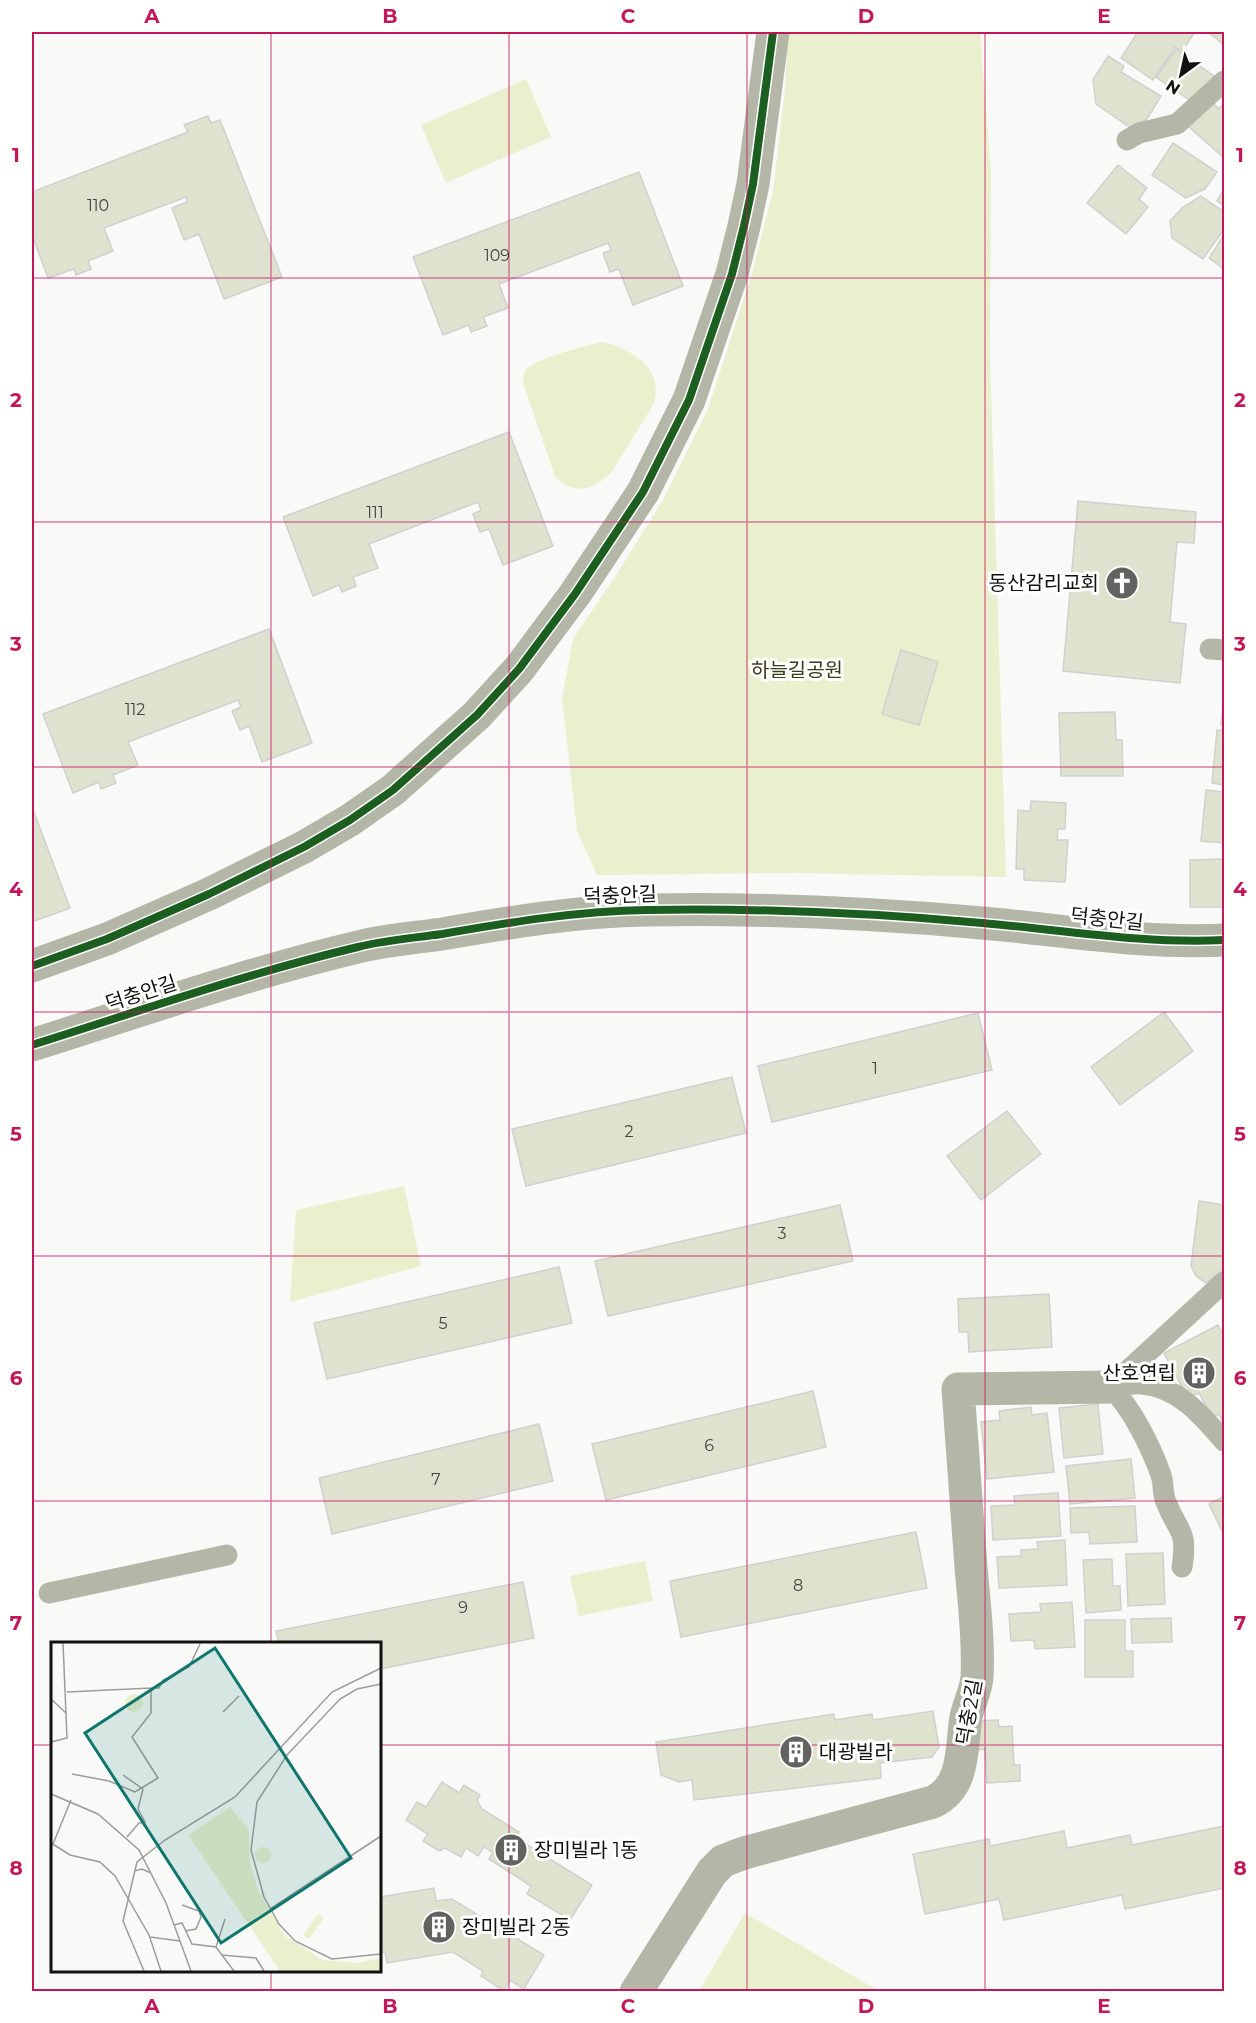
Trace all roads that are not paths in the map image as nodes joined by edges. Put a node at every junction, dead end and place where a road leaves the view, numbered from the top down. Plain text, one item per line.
1 (773, 32) edge
2 (1224, 81) edge
3 (1127, 140) dead end
4 (1224, 940) edge
5 (32, 966) edge
6 (32, 1045) edge
7 (1224, 1282) edge
8 (1110, 1387) junction
9 (1224, 1441) edge
10 (227, 1555) dead end
11 (1182, 1567) dead end
12 (49, 1593) dead end
13 (636, 1992) edge

1 - 5 street
2 - 3 lane
4 - 6 street, 덕충안길
7 - 8 lane
8 - 9 lane, 덕충2길
8 - 11 lane
8 - 13 street, 덕충2길
10 - 12 lane

